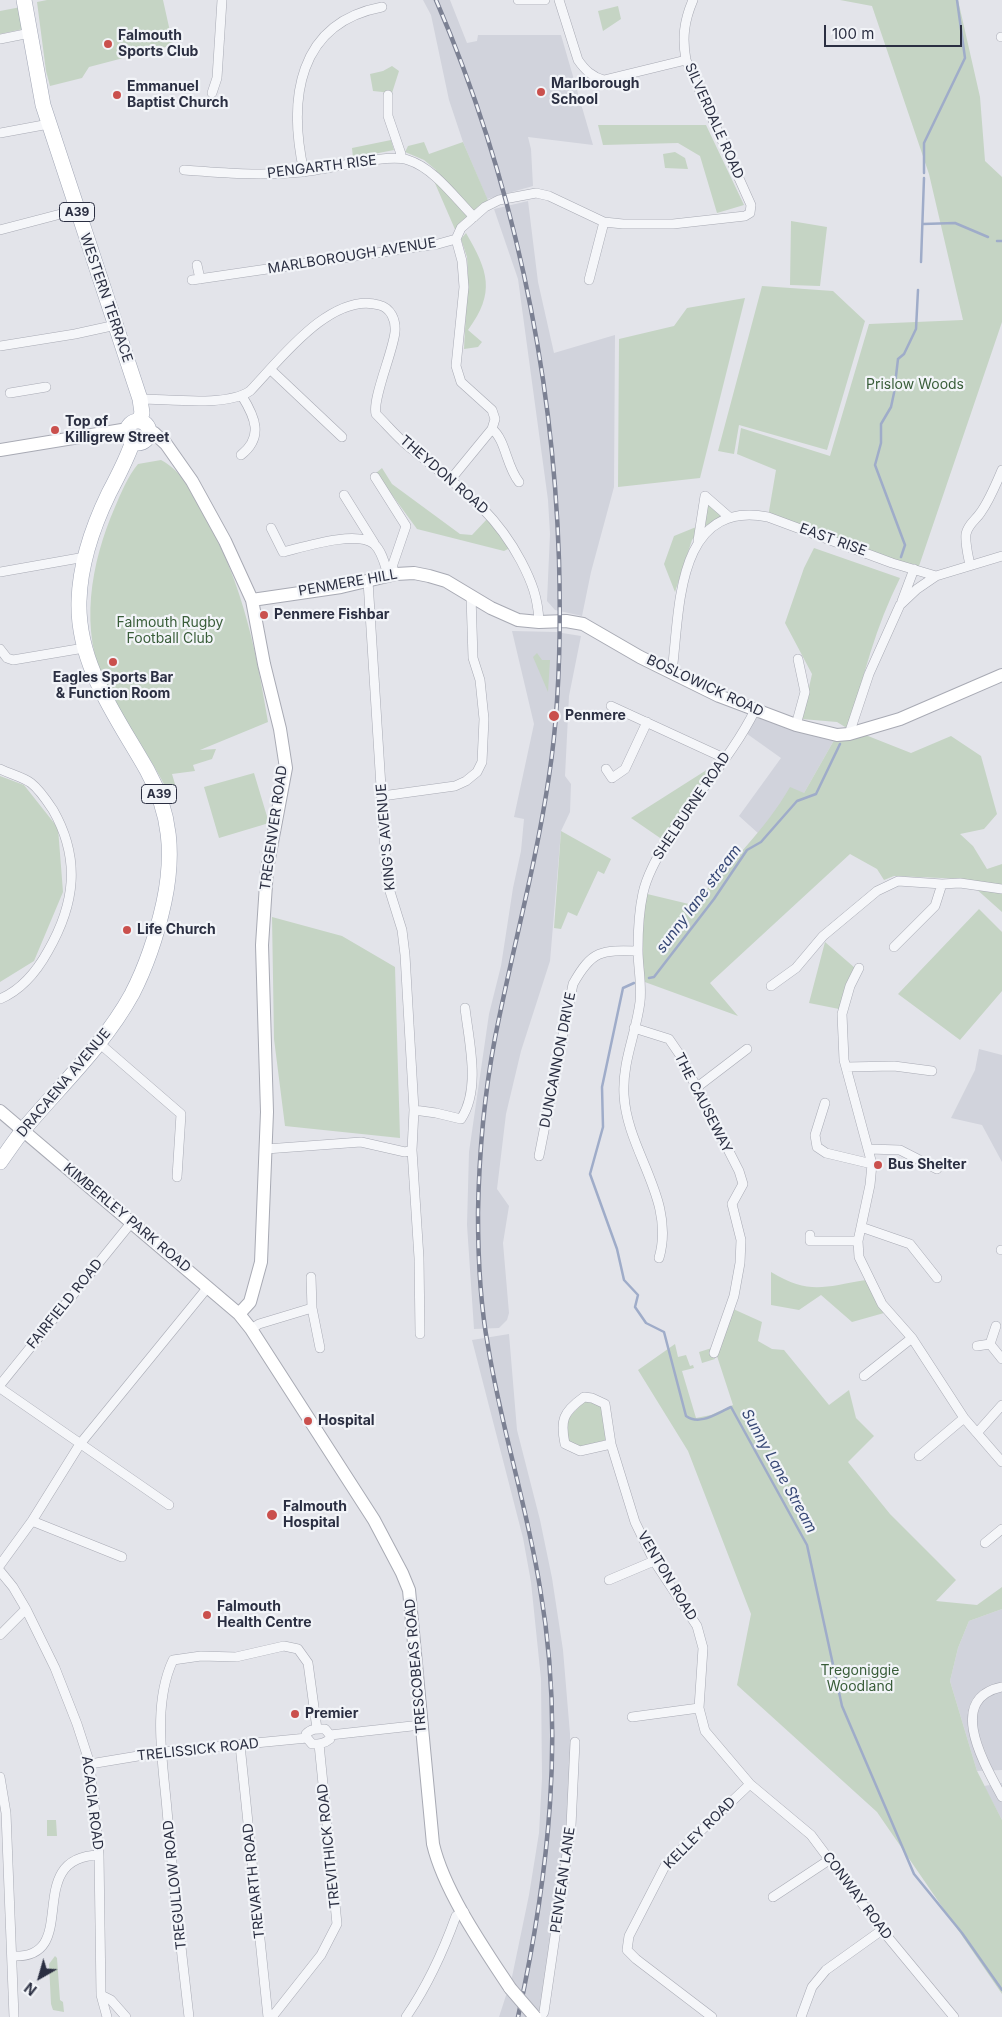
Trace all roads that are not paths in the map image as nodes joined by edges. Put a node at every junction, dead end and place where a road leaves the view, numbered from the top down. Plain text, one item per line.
1 (24, 0) edge
2 (222, 0) edge
3 (518, 0) edge
4 (545, 0) edge
5 (559, 0) edge
6 (693, 0) edge
7 (382, 6) dead end
8 (30, 33) junction
9 (0, 39) edge
10 (686, 60) junction
11 (212, 93) dead end
12 (388, 95) dead end
13 (49, 124) junction
14 (0, 133) edge
15 (400, 158) junction
16 (184, 170) dead end
17 (304, 172) junction
18 (76, 210) junction
19 (474, 217) junction
20 (604, 222) junction
21 (0, 230) edge
22 (456, 239) junction
23 (197, 265) dead end
24 (589, 280) dead end
25 (116, 324) junction
26 (0, 346) edge
27 (271, 370) junction
28 (46, 387) dead end
29 (10, 393) dead end
30 (242, 396) junction
31 (140, 399) junction
32 (492, 429) junction
33 (137, 431) junction
34 (342, 437) dead end
35 (0, 450) edge
36 (241, 455) dead end
37 (1002, 470) edge
38 (375, 477) dead end
39 (451, 479) junction
40 (519, 482) dead end
41 (344, 495) dead end
42 (729, 516) junction
43 (271, 528) dead end
44 (698, 541) junction
45 (376, 545) junction
46 (1002, 556) edge
47 (86, 557) junction
48 (970, 565) junction
49 (914, 569) junction
50 (0, 572) edge
51 (392, 575) junction
52 (936, 576) junction
53 (368, 581) junction
54 (471, 596) junction
55 (252, 600) junction
56 (900, 605) junction
57 (554, 621) joint
58 (539, 622) junction
59 (84, 648) junction
60 (0, 649) edge
61 (798, 660) dead end
62 (672, 672) junction
63 (1002, 675) edge
64 (611, 706) dead end
65 (754, 710) junction
66 (647, 722) junction
67 (796, 726) junction
68 (849, 734) junction
69 (724, 758) junction
70 (0, 769) edge
71 (606, 769) dead end
72 (382, 796) junction
73 (942, 884) junction
74 (1002, 889) edge
75 (894, 947) dead end
76 (638, 951) junction
77 (859, 968) dead end
78 (771, 986) dead end
79 (0, 999) edge
80 (466, 1008) dead end
81 (634, 1028) junction
82 (99, 1043) junction
83 (748, 1049) dead end
84 (846, 1067) junction
85 (932, 1071) dead end
86 (696, 1088) junction
87 (824, 1103) dead end
88 (414, 1110) junction
89 (0, 1111) edge
90 (23, 1130) junction
91 (266, 1149) junction
92 (869, 1149) junction
93 (412, 1150) junction
94 (539, 1156) dead end
95 (0, 1162) edge
96 (872, 1164) junction
97 (937, 1169) dead end
98 (177, 1177) dead end
99 (131, 1223) junction
100 (861, 1227) junction
101 (810, 1234) dead end
102 (858, 1241) junction
103 (660, 1258) dead end
104 (311, 1277) dead end
105 (937, 1278) dead end
106 (208, 1287) junction
107 (312, 1308) junction
108 (239, 1314) junction
109 (996, 1326) dead end
110 (251, 1329) junction
111 (420, 1334) dead end
112 (912, 1338) junction
113 (990, 1344) junction
114 (977, 1346) dead end
115 (320, 1348) dead end
116 (714, 1353) dead end
117 (1002, 1359) edge
118 (864, 1376) dead end
119 (0, 1386) edge
120 (1002, 1405) edge
121 (964, 1418) junction
122 (977, 1433) junction
123 (80, 1444) junction
124 (611, 1444) junction
125 (919, 1456) dead end
126 (1002, 1462) edge
127 (170, 1505) dead end
128 (32, 1521) junction
129 (1002, 1530) edge
130 (985, 1543) dead end
131 (122, 1557) dead end
132 (654, 1561) junction
133 (0, 1565) edge
134 (0, 1571) edge
135 (609, 1580) dead end
136 (26, 1609) junction
137 (0, 1635) edge
138 (1002, 1687) edge
139 (699, 1708) junction
140 (632, 1717) dead end
141 (421, 1726) junction
142 (317, 1729) junction
143 (330, 1735) junction
144 (307, 1738) junction
145 (575, 1742) dead end
146 (319, 1744) junction
147 (240, 1745) junction
148 (162, 1752) junction
149 (90, 1764) junction
150 (0, 1777) edge
151 (750, 1784) junction
152 (1002, 1797) edge
153 (98, 1855) junction
154 (829, 1860) junction
155 (4, 1889) edge
156 (773, 1897) dead end
157 (464, 1912) junction
158 (882, 1930) junction
159 (12, 1956) junction
160 (101, 1995) junction
161 (14, 2017) edge
162 (107, 2017) edge
163 (126, 2017) edge
164 (189, 2017) edge
165 (268, 2017) edge
166 (272, 2017) edge
167 (406, 2017) edge
168 (535, 2017) edge
169 (541, 2017) edge
170 (712, 2017) edge
171 (801, 2017) edge
172 (954, 2017) edge

1 - 8 main road, WESTERN TERRACE / A39
2 - 11 street
3 - 4 street
5 - 10 street
6 - 10 street, SILVERDALE ROAD
7 - 17 street
8 - 9 street
8 - 13 main road, WESTERN TERRACE / A39
10 - 20 street, SILVERDALE ROAD
12 - 15 street
13 - 14 street
13 - 18 main road, WESTERN TERRACE / A39
15 - 17 street, PENGARTH RISE
15 - 19 street
16 - 17 street, PENGARTH RISE
18 - 21 street
18 - 25 main road, WESTERN TERRACE / A39
19 - 20 street
19 - 22 street
20 - 24 street
22 - 23 street, MARLBOROUGH AVENUE
22 - 32 street
25 - 26 street
25 - 31 main road, WESTERN TERRACE / A39
27 - 30 street
27 - 34 street
27 - 39 street, THEYDON ROAD
28 - 29 street
30 - 31 street
30 - 36 street
31 - 33 main road, WESTERN TERRACE / A39
32 - 39 street
32 - 40 street
33 - 35 street
33 - 47 main road, DRACAENA AVENUE / A39
33 - 55 street, TREGENVER ROAD
37 - 48 street
38 - 51 street
39 - 58 street, THEYDON ROAD
41 - 45 street
42 - 44 street
42 - 44 street
42 - 49 street, EAST RISE
43 - 45 street
44 - 62 street
45 - 51 street
46 - 48 street
47 - 50 street
47 - 59 main road, DRACAENA AVENUE / A39
48 - 52 street
49 - 52 street, EAST RISE
49 - 56 street
51 - 53 street, PENMERE HILL
51 - 54 street, PENMERE HILL
52 - 56 street
53 - 55 street, PENMERE HILL
53 - 72 street, KING'S AVENUE
54 - 58 street, PENMERE HILL
54 - 72 street
55 - 91 street, TREGENVER ROAD
56 - 68 street
57 - 58 street, PENMERE HILL
57 - 62 street, BOSLOWICK ROAD
59 - 60 street
59 - 82 main road, DRACAENA AVENUE / A39
61 - 67 street
62 - 65 street, BOSLOWICK ROAD
63 - 68 street, BOSLOWICK ROAD
64 - 66 street
65 - 67 street, BOSLOWICK ROAD
65 - 69 street, SHELBURNE ROAD
66 - 69 street
66 - 71 street
67 - 68 street, BOSLOWICK ROAD
69 - 76 street, SHELBURNE ROAD
70 - 79 street
72 - 88 street, KING'S AVENUE
73 - 74 street
73 - 75 street
73 - 78 street
76 - 81 street, SHELBURNE ROAD
76 - 94 street, DUNCANNON DRIVE
77 - 84 street
80 - 88 street
81 - 86 street, THE CAUSEWAY
81 - 103 street, SHELBURNE ROAD
82 - 90 main road, DRACAENA AVENUE / A39
82 - 98 street
83 - 86 street
84 - 85 street
84 - 92 street
86 - 116 street, THE CAUSEWAY
87 - 96 street
88 - 93 street, KING'S AVENUE
89 - 90 street, KIMBERLEY PARK ROAD
90 - 95 main road, DRACAENA AVENUE / A39
90 - 99 street, KIMBERLEY PARK ROAD
91 - 93 street
91 - 108 street, TREGENVER ROAD
92 - 96 street
92 - 97 street
93 - 111 street, KING'S AVENUE
96 - 100 street
99 - 106 street, KIMBERLEY PARK ROAD
99 - 119 street, FAIRFIELD ROAD
100 - 102 street
100 - 105 street
101 - 102 street
102 - 112 street
104 - 107 street
106 - 108 street, KIMBERLEY PARK ROAD
106 - 123 street
107 - 110 street
107 - 115 street
108 - 110 street, KIMBERLEY PARK ROAD
109 - 113 street
110 - 141 street, TRESCOBEAS ROAD
112 - 118 street
112 - 121 street
113 - 114 street
113 - 117 street
119 - 123 street
120 - 122 street
121 - 122 street
121 - 125 street
122 - 126 street
123 - 127 street
123 - 128 street
124 - 124 street, VENTON ROAD
124 - 132 street, VENTON ROAD
128 - 131 street
128 - 133 street
129 - 130 street
132 - 135 street
132 - 139 street, VENTON ROAD
134 - 136 street, ACACIA ROAD
136 - 137 street
136 - 149 street, ACACIA ROAD
138 - 152 street
139 - 140 street
139 - 151 street, VENTON ROAD
141 - 143 street
141 - 157 street, TRESCOBEAS ROAD
142 - 143 street
142 - 144 street
142 - 148 street, TREGULLOW ROAD
143 - 146 street
144 - 146 street
144 - 147 street, TRELISSICK ROAD
145 - 169 street, PENVEAN LANE
146 - 166 street, TREVITHICK ROAD
147 - 148 street, TRELISSICK ROAD
147 - 165 street, TREVARTH ROAD
148 - 149 street, TRELISSICK ROAD
148 - 164 street, TREGULLOW ROAD
149 - 153 street, ACACIA ROAD
150 - 155 street
151 - 154 street, CONWAY ROAD
151 - 170 street, KELLEY ROAD
153 - 159 street
153 - 160 street, ACACIA ROAD
154 - 156 street
154 - 158 street, CONWAY ROAD
155 - 159 street
157 - 167 street
157 - 168 street, TRESCOBEAS ROAD, bridge
158 - 171 street
158 - 172 street, CONWAY ROAD
159 - 161 street
160 - 162 street, ACACIA ROAD
160 - 163 street

